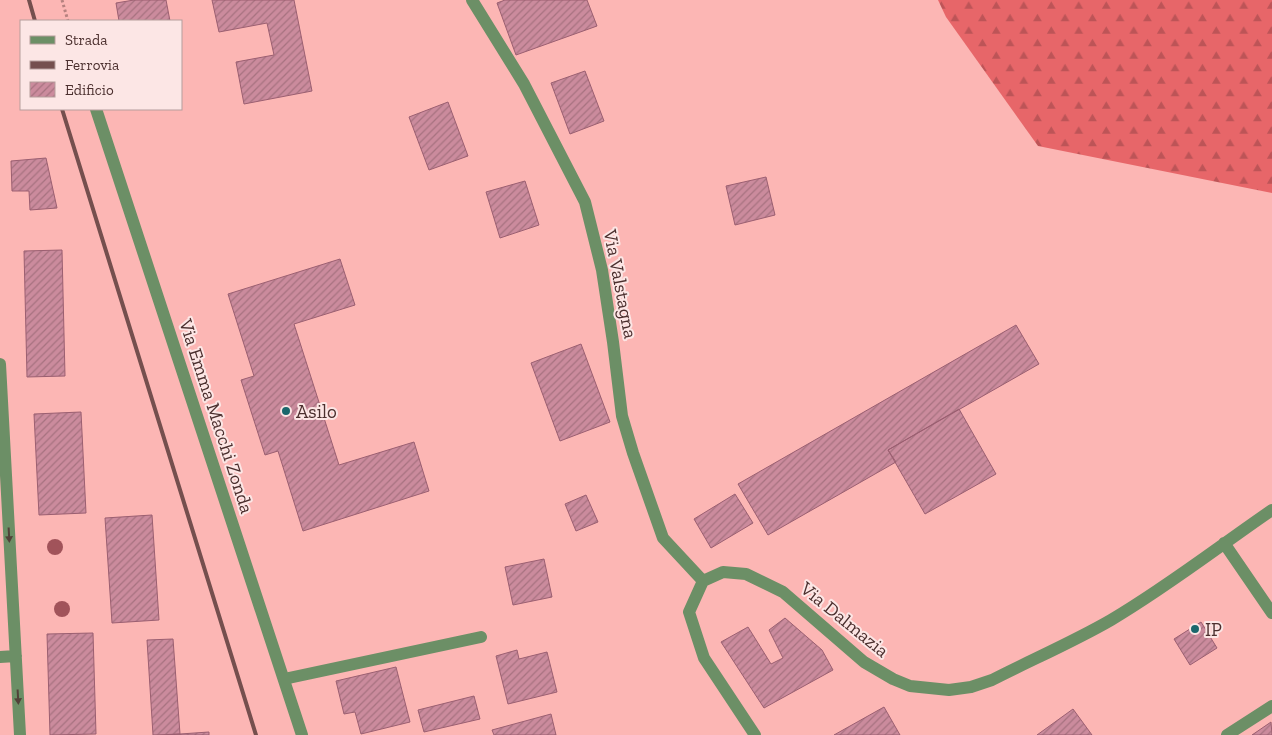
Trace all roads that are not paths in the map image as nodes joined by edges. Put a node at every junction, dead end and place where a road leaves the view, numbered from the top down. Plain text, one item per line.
1 (472, 0) edge
2 (96, 110) edge
3 (0, 364) edge
4 (1272, 510) edge
5 (1224, 543) junction
6 (703, 581) junction
7 (1272, 613) edge
8 (481, 637) dead end
9 (16, 656) junction
10 (0, 657) edge
11 (284, 680) junction
12 (1272, 706) edge
13 (20, 735) edge
14 (302, 735) edge
15 (755, 735) edge
16 (1227, 735) edge

1 - 6 street, Via Valstagna
2 - 11 street, Via Emma Macchi Zonda
3 -> 9 street
4 - 5 street, Via Dalmazia
5 - 6 street, Via Dalmazia
5 - 7 street
6 - 15 street
8 - 11 street
9 - 10 street
9 -> 13 street
11 - 14 street, Via Emma Macchi Zonda
12 - 16 street

